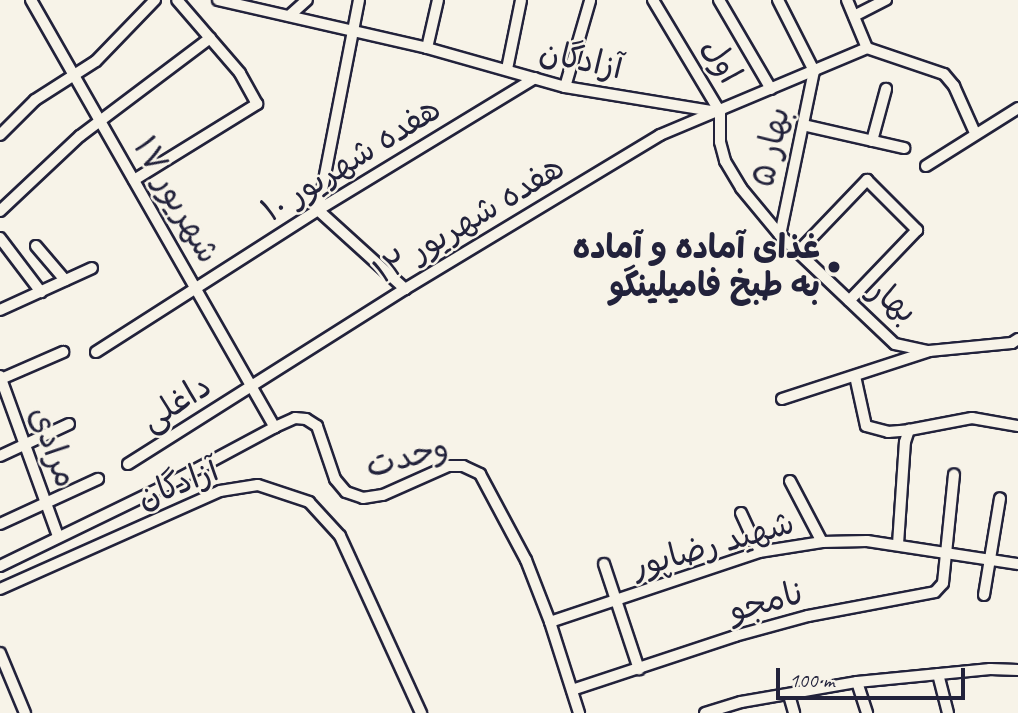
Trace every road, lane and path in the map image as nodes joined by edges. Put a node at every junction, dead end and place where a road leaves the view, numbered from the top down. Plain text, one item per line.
1 (31, 0) edge
2 (155, 0) edge
3 (177, 0) edge
4 (218, 0) edge
5 (307, 0) edge
6 (359, 0) edge
7 (438, 0) edge
8 (521, 0) edge
9 (653, 0) edge
10 (719, 0) edge
11 (778, 0) edge
12 (847, 0) edge
13 (886, 0) edge
14 (590, 1) edge
15 (289, 16) junction
16 (854, 16) junction
17 (352, 30) junction
18 (210, 37) junction
19 (427, 48) junction
20 (866, 48) junction
21 (507, 69) junction
22 (814, 71) junction
23 (75, 76) junction
24 (535, 78) junction
25 (565, 87) junction
26 (771, 89) junction
27 (886, 89) dead end
28 (1018, 108) edge
29 (720, 112) junction
30 (100, 120) junction
31 (803, 125) junction
32 (975, 133) junction
33 (0, 135) edge
34 (872, 141) junction
35 (904, 148) dead end
36 (926, 166) dead end
37 (134, 180) junction
38 (318, 210) junction
39 (0, 211) edge
40 (780, 235) junction
41 (0, 238) edge
42 (36, 246) dead end
43 (797, 252) junction
44 (92, 268) dead end
45 (65, 280) junction
46 (195, 288) junction
47 (405, 289) junction
48 (41, 292) junction
49 (849, 301) junction
50 (0, 310) edge
51 (1016, 343) edge
52 (929, 351) junction
53 (63, 352) dead end
54 (96, 352) dead end
55 (855, 376) junction
56 (1, 378) edge
57 (252, 386) junction
58 (782, 399) dead end
59 (69, 424) dead end
60 (1018, 426) edge
61 (275, 427) junction
62 (909, 430) junction
63 (23, 446) junction
64 (0, 456) edge
65 (128, 464) dead end
66 (954, 475) dead end
67 (98, 479) dead end
68 (790, 481) dead end
69 (1000, 498) dead end
70 (46, 503) junction
71 (741, 513) dead end
72 (0, 524) edge
73 (58, 536) junction
74 (822, 542) junction
75 (898, 544) junction
76 (947, 551) junction
77 (760, 552) junction
78 (989, 558) junction
79 (604, 564) dead end
80 (1018, 564) edge
81 (0, 566) edge
82 (1, 588) edge
83 (984, 595) dead end
84 (614, 600) junction
85 (550, 622) junction
86 (0, 653) edge
87 (639, 669) junction
88 (1018, 670) edge
89 (937, 674) junction
90 (857, 681) junction
91 (572, 690) junction
92 (789, 695) junction
93 (25, 713) edge
94 (421, 713) edge
95 (579, 713) edge
96 (705, 713) edge
97 (794, 713) edge
98 (867, 713) edge
99 (948, 713) edge

1 - 23 street, ۱۷ شهریور
2 - 23 street
3 - 18 street
4 - 15 street, آزادگان
5 - 15 street
6 - 17 street
7 - 19 street
8 - 21 street
9 - 29 street, اول
10 - 26 street
11 - 22 street
12 - 16 street
13 - 16 street
14 - 25 street
15 - 17 street, آزادگان
16 - 20 street
17 - 19 street, آزادگان
17 - 38 street
18 - 30 street
18 - 37 street
19 - 21 street, آزادگان
20 - 22 street, هفده شهریور ۱۲
20 - 32 street
21 - 24 street, آزادگان
22 - 26 street, هفده شهریور ۱۲
22 - 31 street, بهار ۵
23 - 30 street, ۱۷ شهریور
23 - 33 street
24 - 25 street, آزادگان
24 - 38 street, هفده شهریور ۱۰
25 - 29 street, آزادگان
26 - 29 street, هفده شهریور ۱۲
27 - 34 street
28 - 32 street
29 - 40 street, بهار
29 - 47 street, هفده شهریور ۱۲
30 - 37 street, ۱۷ شهریور
30 - 39 street
31 - 34 street
31 - 40 street, بهار ۵
32 - 36 street
34 - 35 street
37 - 46 street, ۱۷ شهریور
38 - 46 street, هفده شهریور ۱۰
38 - 47 street
40 - 43 street, بهار
41 - 48 street
42 - 45 street
43 - 49 street, بهار
43 - 49 street
44 - 45 street
45 - 48 street
46 - 54 street, هفده شهریور ۱۰
46 - 57 street, ۱۷ شهریور
47 - 57 street, هفده شهریور ۱۲
48 - 50 street
49 - 52 street, بهار
51 - 52 street, بهار
52 - 55 street
53 - 56 street
55 - 58 street
55 - 62 street
56 - 63 street, مرادی
57 - 61 street, ۱۷ شهریور
57 - 65 street, داغلی
59 - 63 street
60 - 62 street
61 - 73 street, وحدت
61 - 85 street, وحدت
62 - 75 street
63 - 64 street
63 - 70 street, مرادی
66 - 76 street
67 - 70 street
68 - 74 street
69 - 78 street
70 - 72 street
70 - 73 street, مرادی
71 - 77 street
73 - 81 street, وحدت
74 - 75 street, شهید رضاپور
74 - 77 street, شهید رضاپور
75 - 76 street, شهید رضاپور
76 - 78 street, شهید رضاپور
76 - 87 street, نامجو
77 - 84 street, شهید رضاپور
78 - 80 street, شهید رضاپور
78 - 83 street
79 - 84 street
82 - 94 street, آزادگان
84 - 85 street, شهید رضاپور
84 - 87 street
85 - 91 street, وحدت
86 - 93 street
87 - 91 street, نامجو
88 - 89 street
89 - 90 street
89 - 99 street
90 - 92 street
90 - 98 street
91 - 95 street, وحدت
92 - 96 street
92 - 97 street

